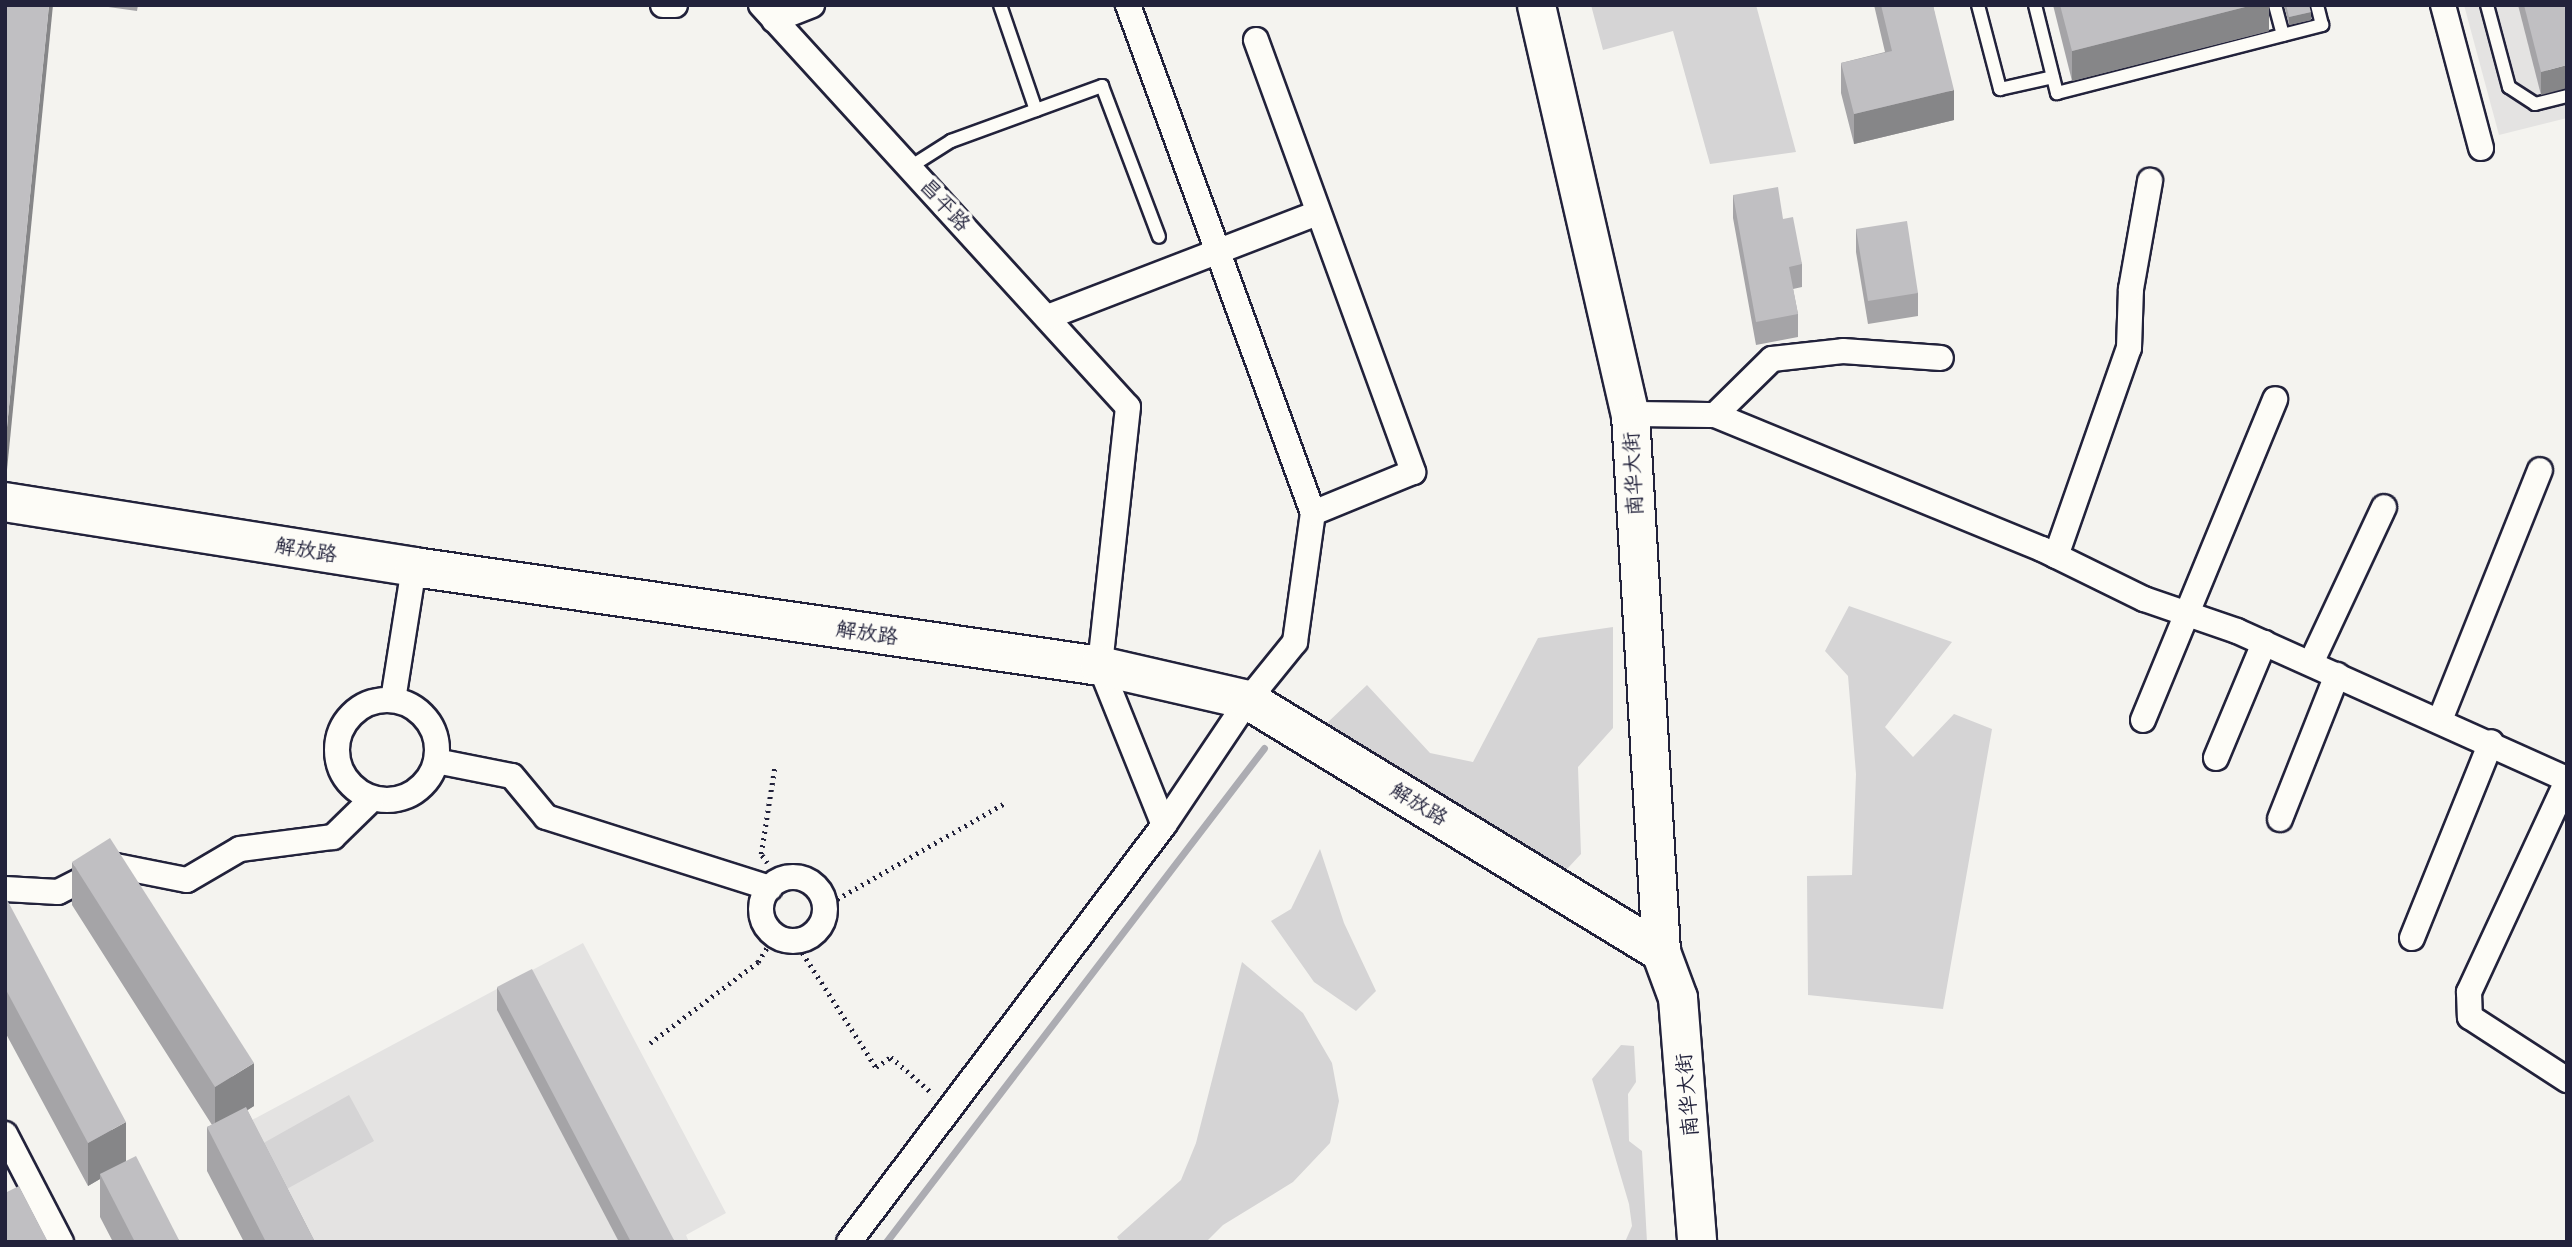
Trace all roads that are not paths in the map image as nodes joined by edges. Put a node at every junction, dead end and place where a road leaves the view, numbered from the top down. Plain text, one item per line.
1 (663, 5) edge
2 (675, 5) edge
3 (812, 5) edge
4 (1000, 5) edge
5 (1128, 5) edge
6 (1536, 5) edge
7 (1978, 5) edge
8 (2035, 5) edge
9 (2275, 5) edge
10 (2317, 5) edge
11 (2443, 5) edge
12 (2487, 5) edge
13 (767, 13) edge
14 (2283, 35) junction
15 (1256, 40) dead end
16 (2053, 77) junction
17 (2567, 96) edge
18 (1036, 110) junction
19 (2481, 148) dead end
20 (910, 167) junction
21 (2150, 181) dead end
22 (1318, 213) junction
23 (1159, 237) dead end
24 (1217, 251) junction
25 (1048, 317) junction
26 (1941, 358) dead end
27 (2275, 398) dead end
28 (1630, 414) junction
29 (1715, 415) junction
30 (2540, 470) dead end
31 (5, 502) edge
32 (2384, 507) dead end
33 (1313, 513) junction
34 (2056, 556) junction
35 (414, 567) junction
36 (2188, 614) junction
37 (2264, 643) junction
38 (2311, 663) junction
39 (1100, 666) junction
40 (2337, 675) junction
41 (393, 700) junction
42 (1248, 700) junction
43 (2143, 720) dead end
44 (2440, 720) junction
45 (2491, 742) junction
46 (2216, 758) dead end
47 (436, 761) junction
48 (2567, 780) edge
49 (372, 799) junction
50 (2280, 819) dead end
51 (1164, 825) junction
52 (774, 884) junction
53 (5, 890) edge
54 (2412, 938) dead end
55 (1661, 952) junction
56 (2567, 1080) edge
57 (5, 1134) edge
58 (61, 1242) edge
59 (849, 1242) edge
60 (1678, 1242) edge
61 (1698, 1242) edge

1 - 2 street
3 - 13 street
4 - 18 lane
5 - 24 street
6 - 28 main road, 南华大街
7 - 16 lane
8 - 16 lane
9 - 14 lane
10 - 14 lane
11 - 19 street
12 - 17 lane
13 - 20 street, 昌平路
14 - 16 lane
15 - 22 street
18 - 20 lane
18 - 23 lane
20 - 25 street, 昌平路
21 - 34 street
22 - 24 street
22 - 33 street
24 - 25 street
24 - 33 street
25 - 39 street, 昌平路
26 - 29 street
27 - 36 street
28 - 29 street
28 - 55 main road, 南华大街
29 - 34 street
30 - 44 street
31 - 35 highway, 解放路
32 - 38 street
33 - 42 street
34 - 36 street
35 - 39 highway, 解放路
35 - 41 street
36 - 37 street
36 - 43 street
37 - 38 street
37 - 46 street
38 - 40 street
39 - 42 highway, 解放路
39 - 51 street
40 - 44 street
40 - 50 street
41 - 47 street
41 - 49 street
42 - 51 street
42 - 55 highway, 解放路
44 - 45 street
45 - 48 street
45 - 54 street
47 - 49 street
47 - 52 street
48 - 56 street
49 - 53 street
51 - 59 street
52 - 52 street
55 - 60 highway, 南华大街
55 - 61 highway, 南华大街
57 - 58 street

